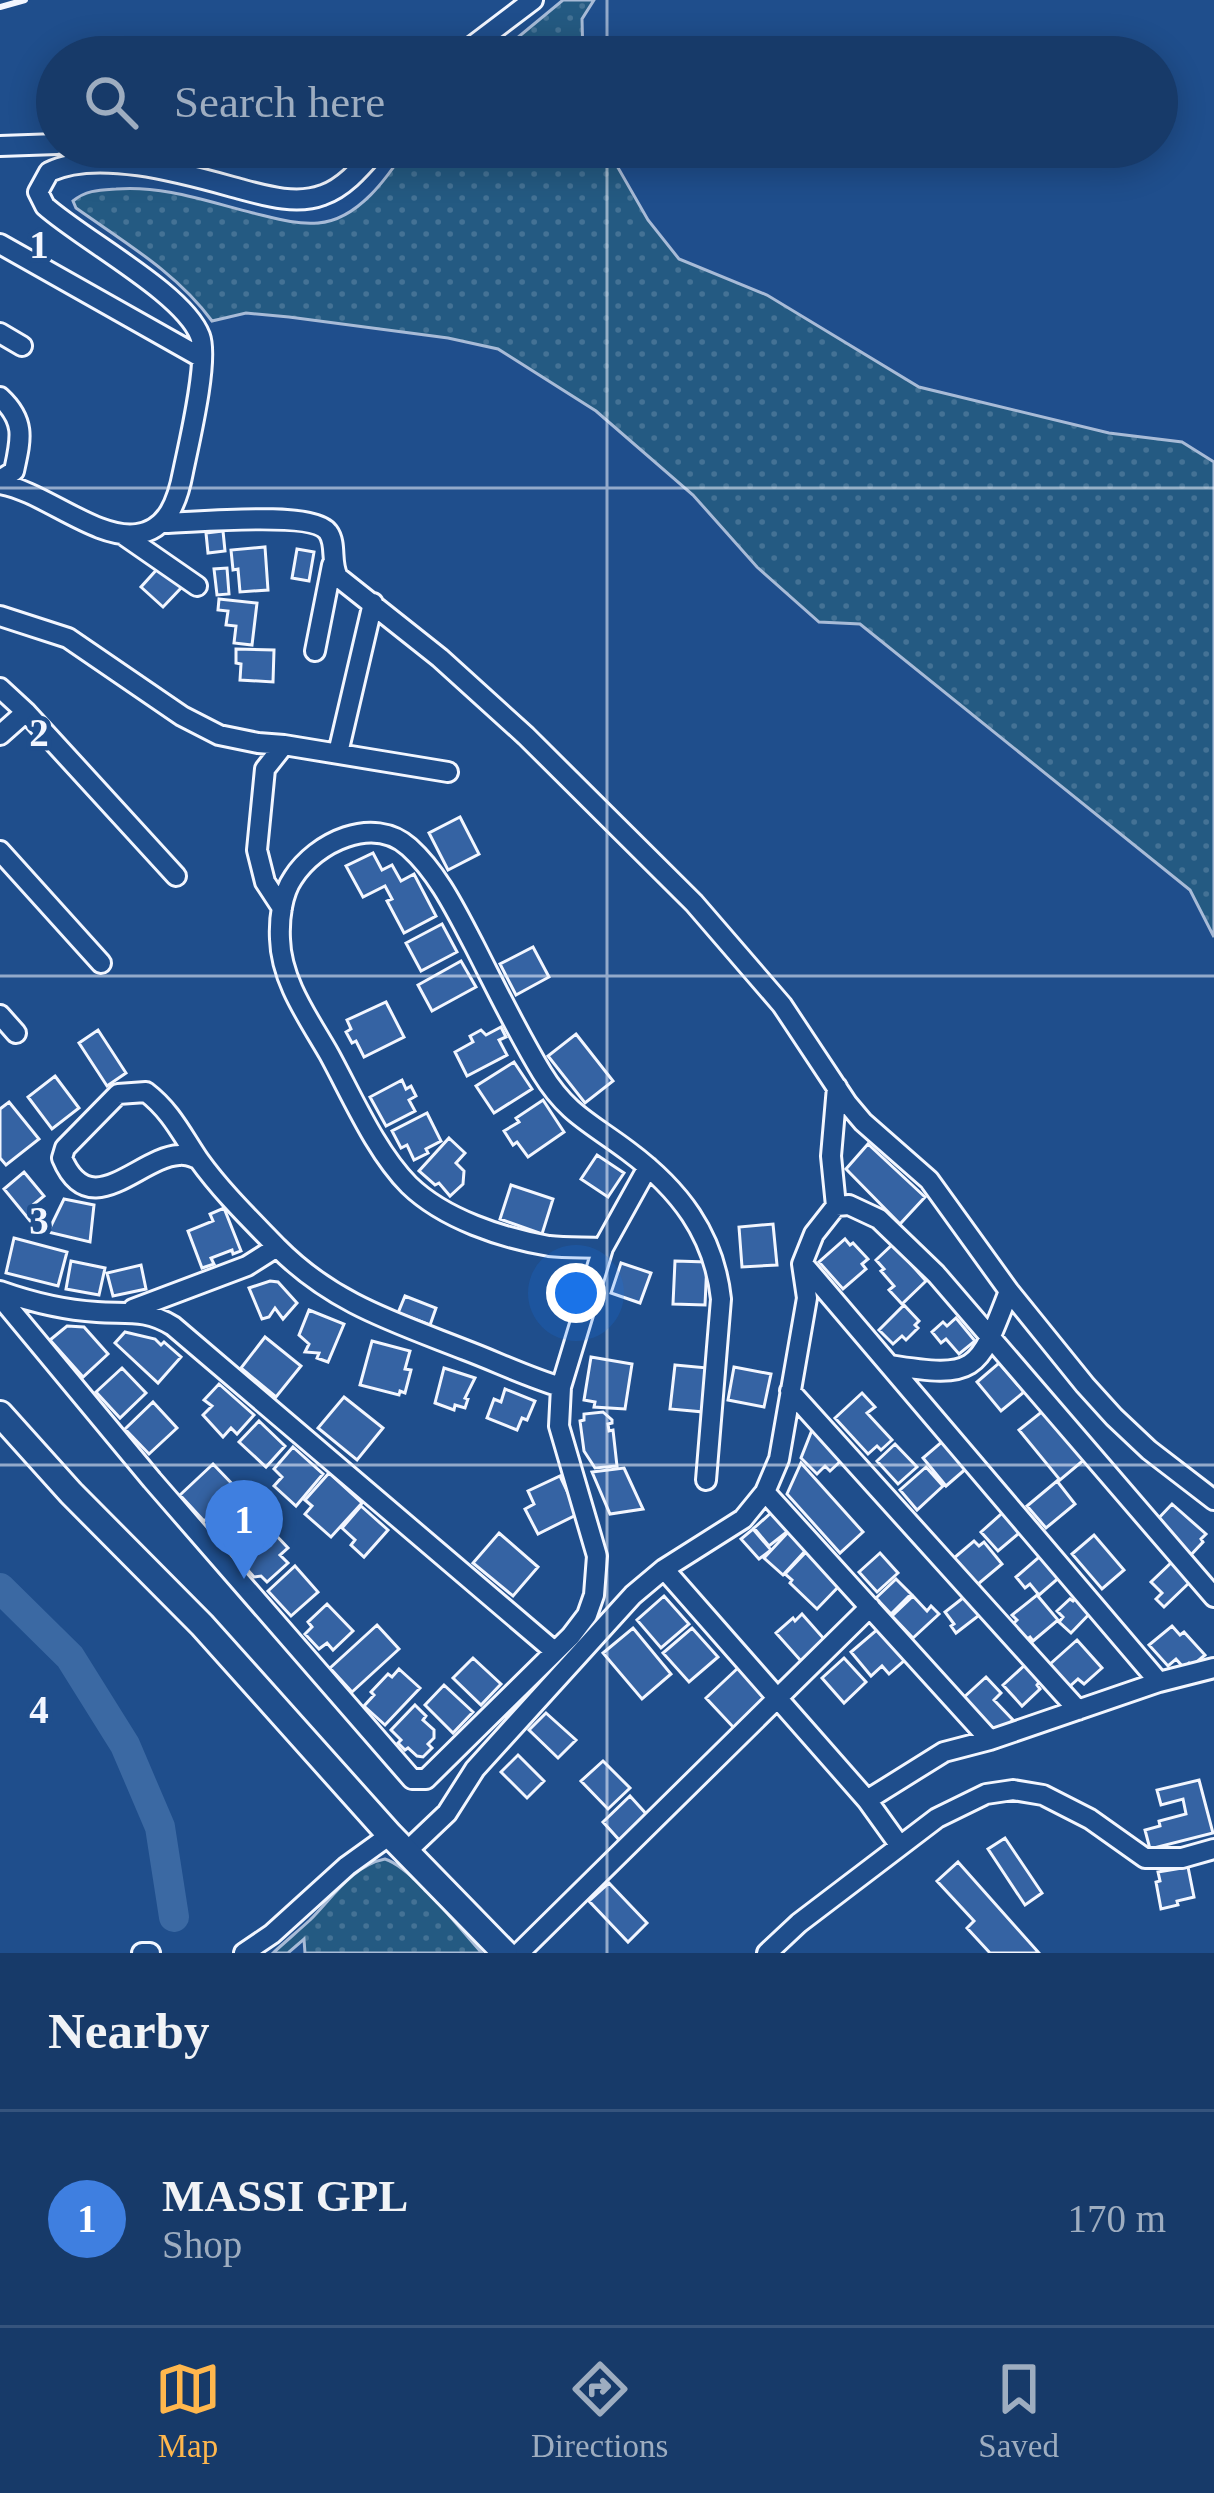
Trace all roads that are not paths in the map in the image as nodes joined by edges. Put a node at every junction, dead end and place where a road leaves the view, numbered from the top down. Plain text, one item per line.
1 (533, 0) edge
2 (486, 36) edge
3 (36, 145) edge
4 (0, 146) edge
5 (60, 168) edge
6 (150, 168) edge
7 (164, 168) edge
8 (359, 168) edge
9 (169, 171) junction
10 (0, 244) edge
11 (0, 333) edge
12 (22, 346) dead end
13 (202, 358) junction
14 (0, 397) edge
15 (0, 482) edge
16 (161, 524) junction
17 (122, 534) junction
18 (332, 565) junction
19 (197, 586) dead end
20 (374, 603) junction
21 (0, 616) edge
22 (315, 651) dead end
23 (0, 688) edge
24 (26, 712) junction
25 (0, 735) edge
26 (284, 745) junction
27 (338, 753) junction
28 (448, 772) dead end
29 (0, 851) edge
30 (176, 876) dead end
31 (282, 908) junction
32 (100, 963) dead end
33 (0, 1015) edge
34 (16, 1034) dead end
35 (837, 1087) junction
36 (198, 1159) junction
37 (648, 1167) junction
38 (836, 1206) junction
39 (277, 1247) junction
40 (603, 1248) junction
41 (802, 1264) junction
42 (1009, 1291) junction
43 (0, 1294) edge
44 (123, 1312) junction
45 (991, 1338) junction
46 (889, 1365) junction
47 (561, 1387) junction
48 (790, 1390) junction
49 (0, 1414) edge
50 (706, 1480) dead end
51 (765, 1492) junction
52 (1214, 1500) edge
53 (664, 1569) junction
54 (1214, 1597) edge
55 (870, 1607) junction
56 (553, 1650) junction
57 (1214, 1668) edge
58 (1159, 1682) junction
59 (778, 1699) junction
60 (1078, 1710) junction
61 (991, 1740) junction
62 (867, 1800) junction
63 (398, 1844) junction
64 (901, 1846) junction
65 (1214, 1849) edge
66 (244, 1953) edge
67 (505, 1953) edge
68 (519, 1953) edge
69 (767, 1953) edge

1 - 2 street
3 - 4 street
5 - 13 street
6 - 9 street
7 - 9 street
8 - 9 street
10 - 13 street
11 - 12 street
13 - 16 street
14 - 15 street
15 - 17 street
16 - 17 street
16 - 18 street
17 - 19 street
18 - 20 street
18 - 22 street
20 - 27 street
20 - 35 street
21 - 26 street
23 - 24 street
24 - 25 street
24 - 30 street
26 - 27 street
26 - 31 street
27 - 28 street
29 - 32 street
31 - 37 street
31 - 40 street
33 - 34 street
35 - 38 street
35 - 42 street
36 - 36 street
36 - 39 street
37 - 40 street
37 - 50 street
38 - 41 street
38 - 45 street
39 - 44 street
39 - 47 street
40 - 47 street
41 - 46 street
41 - 48 street
42 - 45 street
42 - 52 street
43 - 44 street
43 - 56 street
44 - 56 street
45 - 46 street
45 - 54 street
46 - 58 street
47 - 56 street
48 - 51 street
48 - 60 street
49 - 63 main road
51 - 53 street
51 - 55 street
53 - 59 street
53 - 63 street
55 - 59 street
55 - 61 street
57 - 58 street
58 - 60 street
59 - 62 street
59 - 68 street
60 - 61 street
61 - 62 street
62 - 64 street
63 - 66 street
63 - 67 main road
64 - 65 street
64 - 69 street

